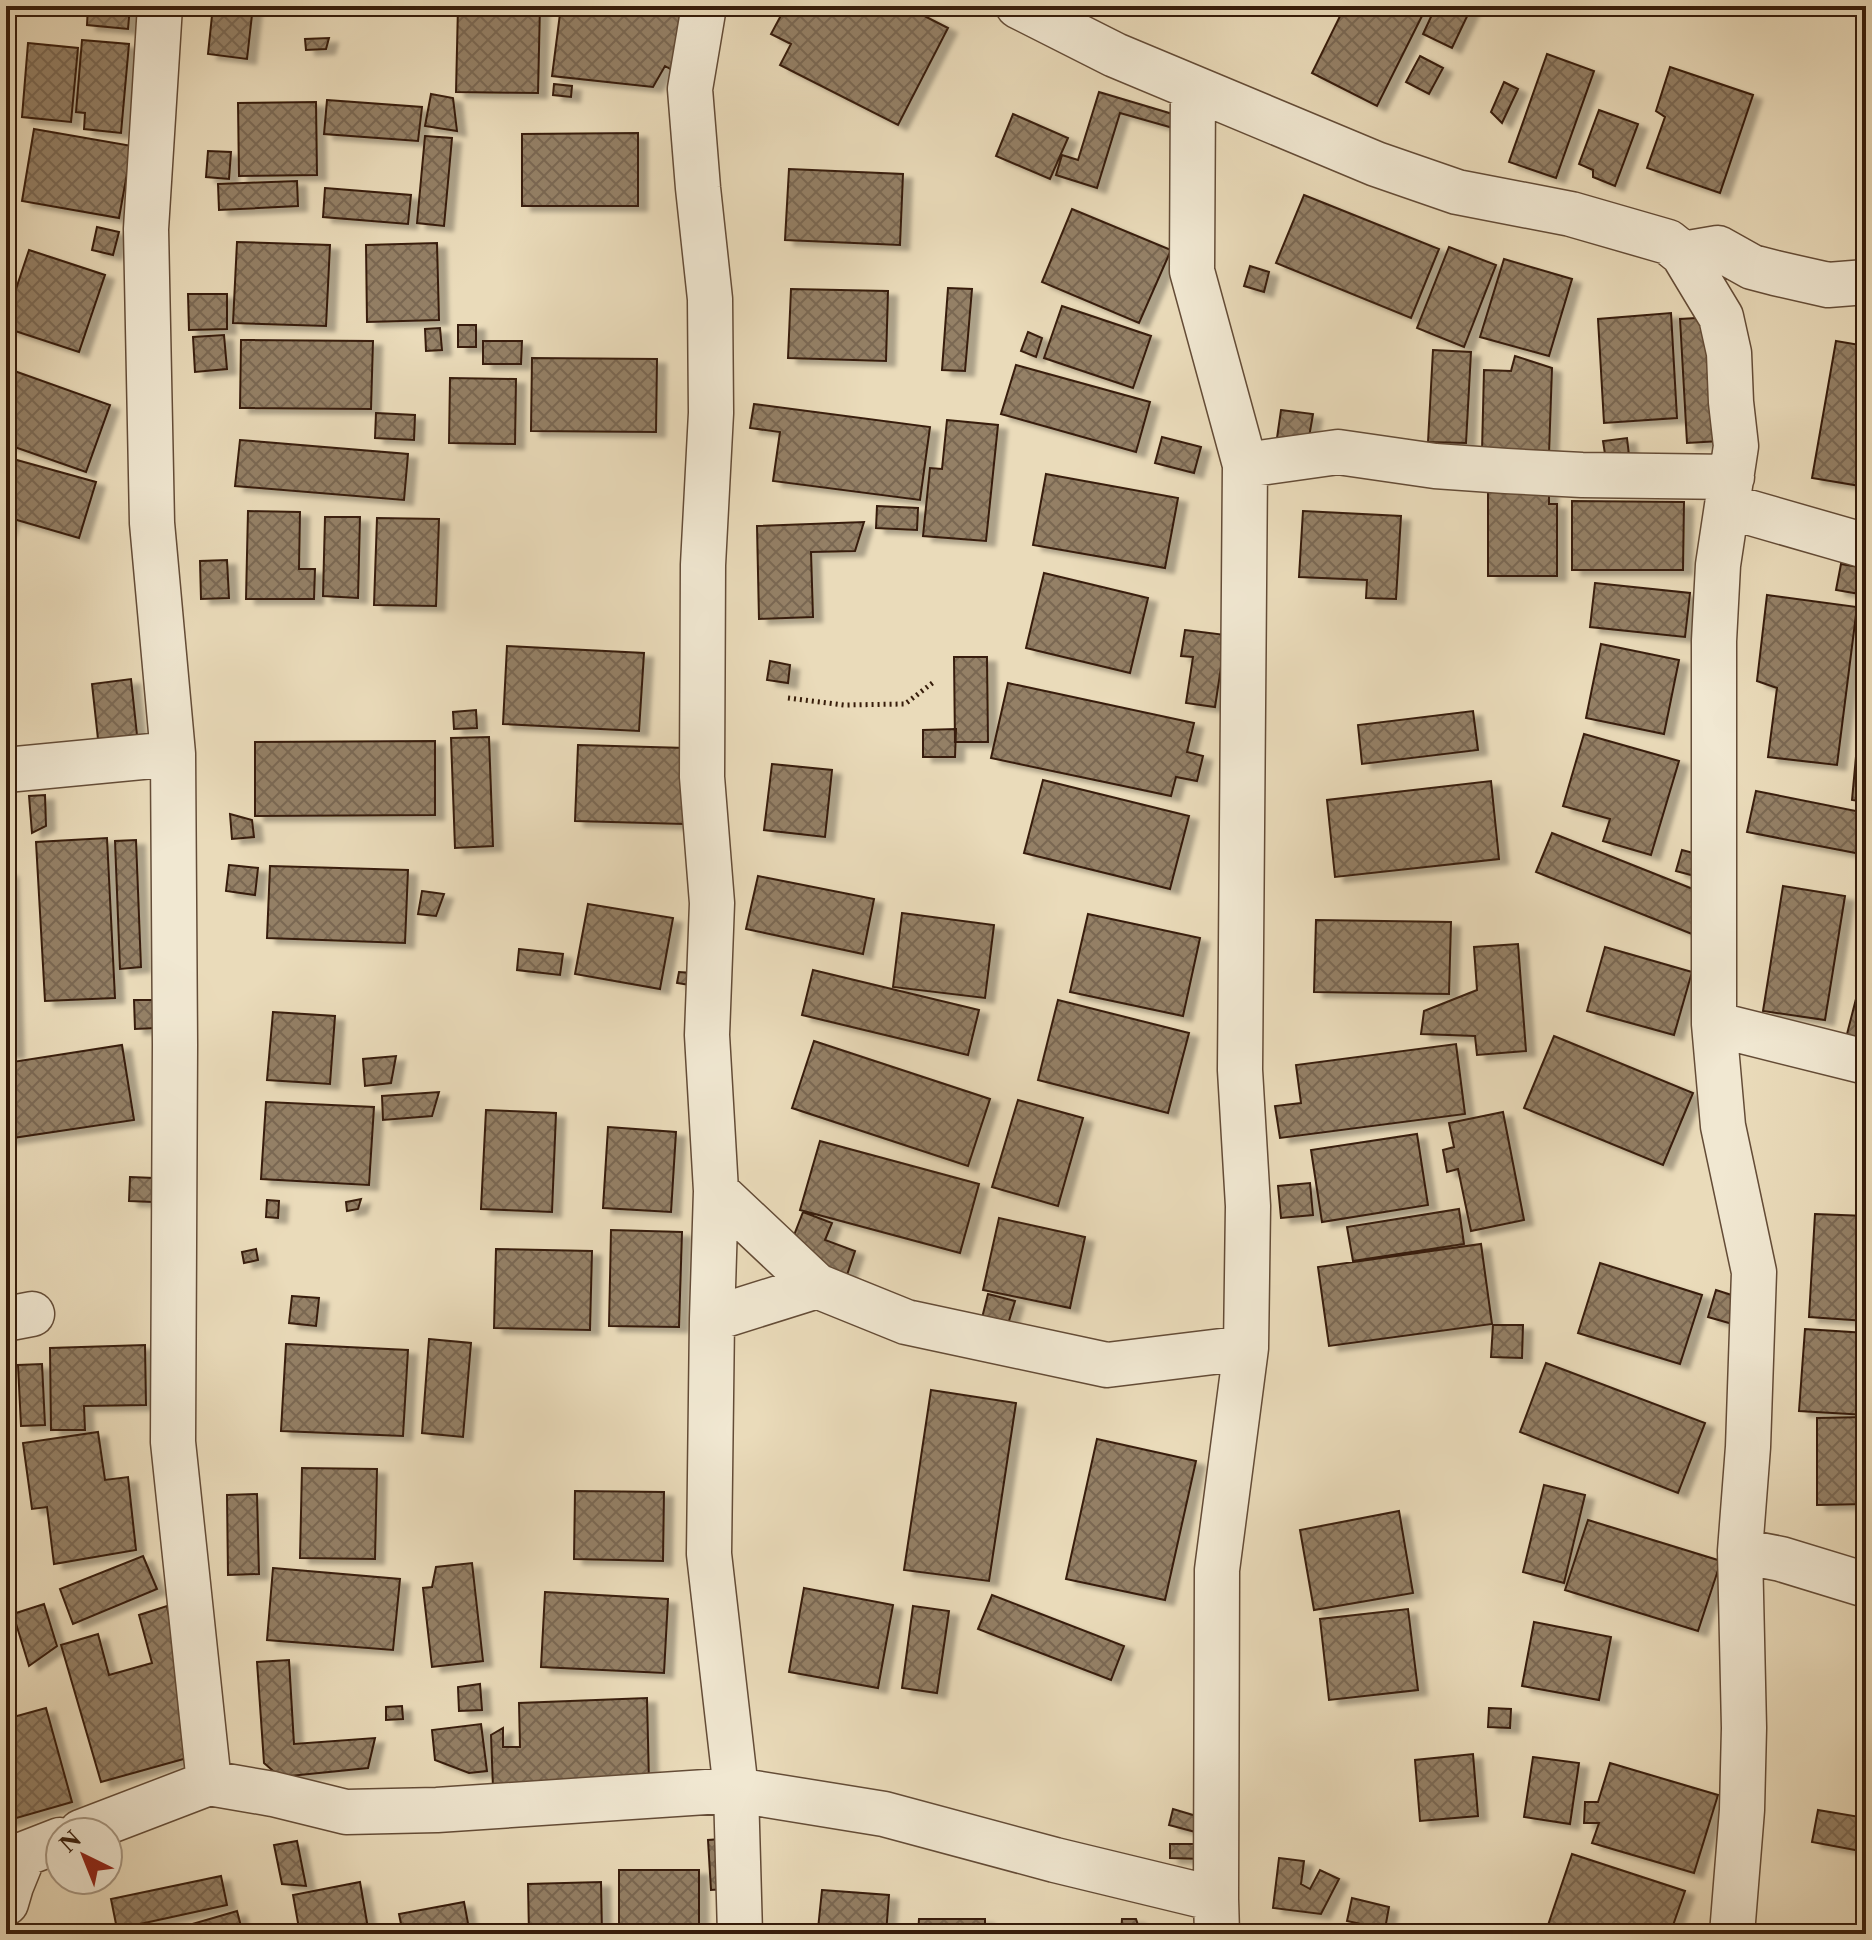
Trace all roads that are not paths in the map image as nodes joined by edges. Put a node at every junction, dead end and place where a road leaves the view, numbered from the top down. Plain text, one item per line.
1 (160, 6) edge
2 (704, 6) edge
3 (1018, 6) edge
4 (1193, 88) junction
5 (1683, 254) junction
6 (1866, 282) edge
7 (1245, 465) junction
8 (1730, 492) junction
9 (1866, 546) edge
10 (173, 754) junction
11 (6, 770) edge
12 (1714, 1024) junction
13 (1866, 1062) edge
14 (716, 1191) junction
15 (817, 1286) junction
16 (712, 1319) junction
17 (1246, 1348) junction
18 (1740, 1551) junction
19 (1866, 1585) edge
20 (209, 1783) junction
21 (736, 1790) junction
22 (123, 1816) edge
23 (30, 1852) edge
24 (6, 1903) edge
25 (1217, 1917) edge
26 (740, 1934) edge
27 (1732, 1934) edge

1 - 10 street
2 - 14 street
3 - 4 street
4 - 5 street
4 - 7 street
5 - 6 street
5 - 8 street
7 - 8 street
7 - 17 street
8 - 9 street
8 - 12 street
10 - 11 street
10 - 20 street
12 - 13 street
12 - 18 street
14 - 15 street
14 - 16 street
15 - 16 street
15 - 17 street
16 - 21 street
17 - 25 street
18 - 19 street
18 - 27 street
20 - 21 street
20 - 22 street
21 - 25 street
21 - 26 street
23 - 24 street

